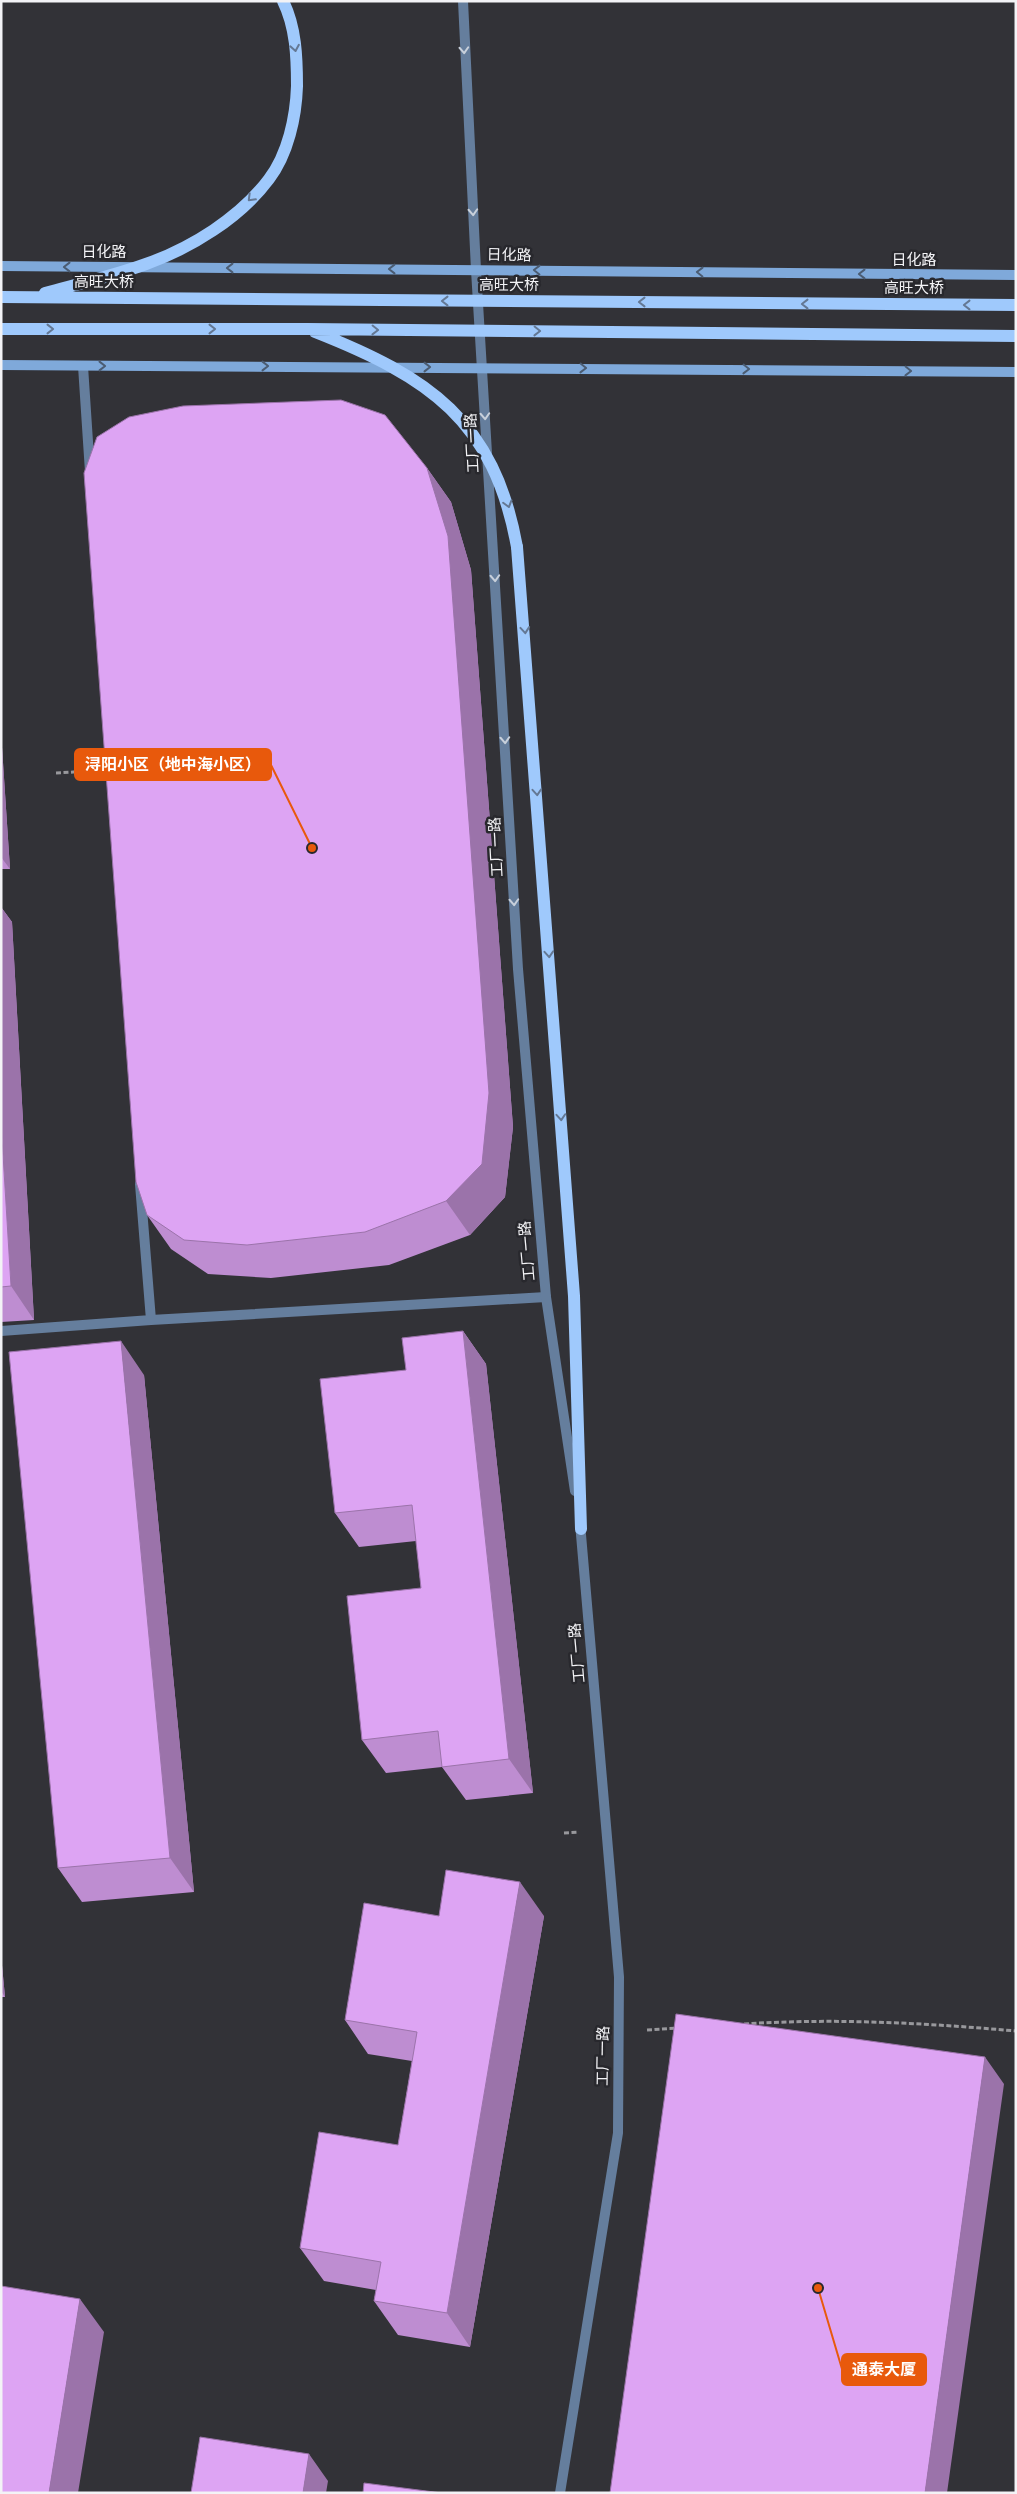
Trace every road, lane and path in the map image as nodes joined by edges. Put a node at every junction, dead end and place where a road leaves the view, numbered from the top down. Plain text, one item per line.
1 (283, 1) edge
2 (463, 1) edge
3 (1, 266) edge
4 (476, 270) junction
5 (1016, 276) edge
6 (1, 297) edge
7 (30, 297) junction
8 (1016, 305) edge
9 (1, 329) edge
10 (308, 329) junction
11 (1016, 336) edge
12 (1, 365) edge
13 (83, 366) junction
14 (482, 367) junction
15 (1016, 372) edge
16 (91, 484) edge
17 (109, 770) edge
18 (56, 772) dead end
19 (140, 1173) edge
20 (546, 1297) junction
21 (151, 1320) junction
22 (1, 1331) edge
23 (581, 1529) junction
24 (736, 2024) edge
25 (687, 2028) edge
26 (1016, 2031) edge
27 (619, 2032) junction
28 (560, 2493) edge

1 -> 7 main road, bridge
2 -> 4 street, 工厂一路
4 -> 3 street, 日化路
5 -> 4 street, 日化路
4 - 14 street, 工厂一路
6 - 7 main road, 高旺大桥, bridge
8 -> 7 main road, 高旺大桥, bridge
9 -> 10 main road, bridge
10 -> 11 main road, bridge
10 -> 23 main road, bridge
12 - 13 street
13 -> 14 street
13 - 16 street
14 -> 15 street
14 -> 20 street, 工厂一路
17 - 18 path
19 - 21 street
20 - 21 street
20 - 23 street, 工厂一路
21 - 22 street
23 - 27 street, 工厂一路
24 - 26 path
25 - 27 path
27 - 28 street, 工厂一路

